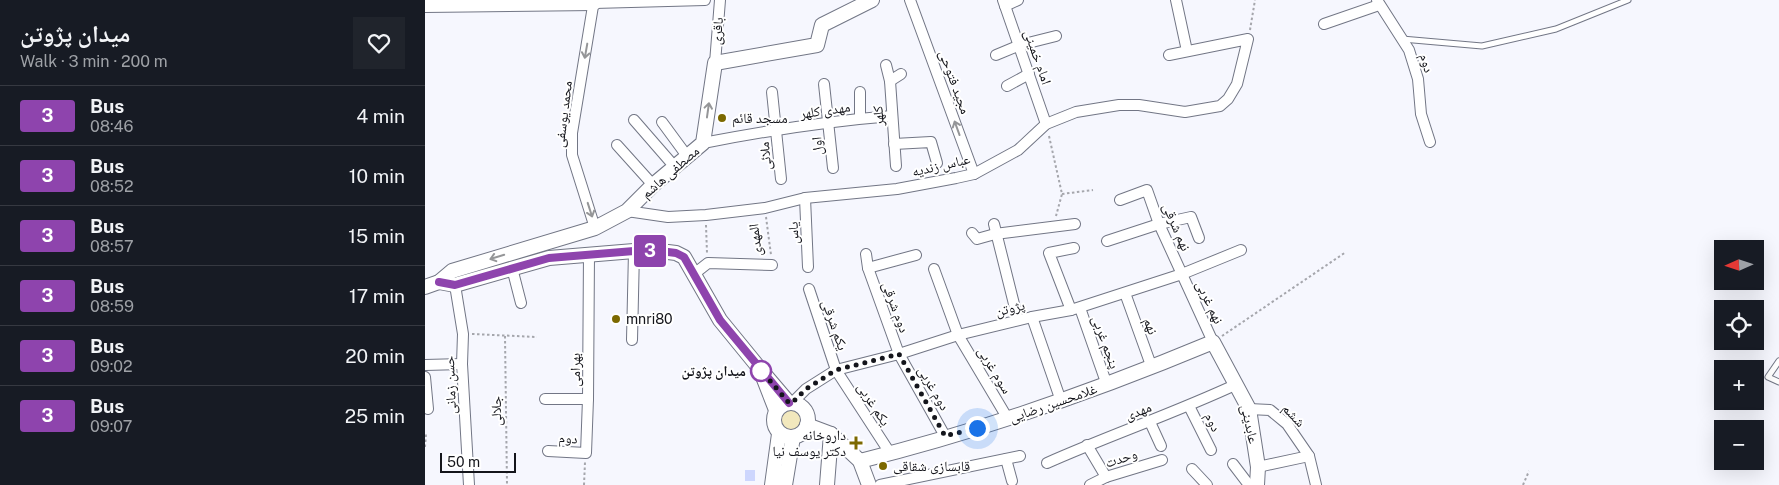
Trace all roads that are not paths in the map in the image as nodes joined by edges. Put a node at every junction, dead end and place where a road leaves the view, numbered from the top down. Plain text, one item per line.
1 (705, 0) edge
2 (720, 0) edge
3 (872, 0) edge
4 (910, 0) edge
5 (1018, 0) edge
6 (1176, 0) edge
7 (1628, 0) edge
8 (594, 2) edge
9 (1378, 2) edge
10 (1004, 3) edge
11 (425, 5) edge
12 (1324, 24) dead end
13 (1056, 36) dead end
14 (1401, 39) junction
15 (1020, 45) junction
16 (1187, 51) junction
17 (996, 55) dead end
18 (1169, 55) dead end
19 (715, 63) junction
20 (886, 65) dead end
21 (901, 74) dead end
22 (1029, 74) junction
23 (890, 81) junction
24 (825, 84) dead end
25 (1007, 86) dead end
26 (772, 92) dead end
27 (860, 92) dead end
28 (892, 116) junction
29 (861, 118) junction
30 (634, 120) dead end
31 (663, 122) dead end
32 (829, 123) junction
33 (1046, 124) junction
34 (777, 130) junction
35 (1430, 142) dead end
36 (703, 143) junction
37 (894, 144) junction
38 (617, 145) dead end
39 (687, 156) junction
40 (937, 163) dead end
41 (674, 166) junction
42 (897, 166) dead end
43 (833, 168) dead end
44 (974, 174) junction
45 (781, 179) dead end
46 (653, 185) junction
47 (805, 198) junction
48 (1120, 200) dead end
49 (627, 211) junction
50 (1075, 224) dead end
51 (1159, 224) junction
52 (595, 228) junction
53 (995, 229) junction
54 (972, 233) dead end
55 (1199, 238) dead end
56 (1107, 241) dead end
57 (544, 243) junction
58 (1074, 248) dead end
59 (1241, 250) dead end
60 (634, 251) junction
61 (589, 254) junction
62 (866, 254) dead end
63 (916, 255) dead end
64 (549, 258) junction
65 (772, 265) road end
66 (808, 267) dead end
67 (512, 268) junction
68 (868, 268) junction
69 (935, 269) dead end
70 (695, 274) junction
71 (1182, 274) junction
72 (439, 282) junction
73 (455, 285) junction
74 (425, 287) edge
75 (809, 289) dead end
76 (1125, 293) junction
77 (521, 303) dead end
78 (1075, 309) junction
79 (1032, 317) junction
80 (1018, 320) junction
81 (958, 335) junction
82 (632, 340) dead end
83 (1213, 342) junction
84 (899, 354) junction
85 (1779, 361) edge
86 (462, 364) junction
87 (425, 365) edge
88 (1151, 368) junction
89 (760, 369) junction
90 (836, 370) junction
91 (425, 377) edge
92 (1779, 382) edge
93 (1237, 384) junction
94 (1107, 385) junction
95 (545, 399) dead end
96 (588, 400) junction
97 (1061, 401) junction
98 (791, 403) junction
99 (1189, 406) junction
100 (428, 409) dead end
101 (1249, 409) junction
102 (776, 410) junction
103 (1008, 419) junction
104 (1150, 422) junction
105 (807, 425) junction
106 (779, 434) junction
107 (831, 434) junction
108 (945, 436) junction
109 (793, 437) junction
110 (1087, 445) junction
111 (1161, 446) dead end
112 (1211, 450) dead end
113 (548, 451) dead end
114 (586, 453) joint
115 (890, 453) junction
116 (1020, 456) dead end
117 (1309, 456) junction
118 (1006, 460) junction
119 (1162, 460) dead end
120 (860, 461) junction
121 (1047, 463) dead end
122 (1233, 464) dead end
123 (1258, 467) junction
124 (1192, 468) dead end
125 (1106, 477) junction
126 (1012, 481) dead end
127 (469, 485) edge
128 (772, 485) edge
129 (785, 485) edge
130 (827, 485) edge
131 (869, 485) edge
132 (880, 485) edge
133 (1090, 485) edge
134 (1207, 485) edge
135 (1249, 485) edge
136 (1257, 485) edge
137 (1316, 485) edge

1 - 8 street, باقری
2 - 19 street, باقری
3 - 19 street
44 -> 4 street, مجید فتوحی
5 - 10 street
6 - 16 street
7 - 14 lane
8 - 11 street, باقری
8 -> 52 street, محمد یوسفی
9 - 12 street
9 - 14 street, دوم
10 - 15 street, امام خمینی
13 - 15 street
14 - 35 street, دوم
15 - 17 street
15 - 22 street, امام خمینی
16 - 18 street
16 - 33 street, عباس زندیه
36 -> 19 street, مصطفی هاشم
20 - 23 street, کلهر
21 - 23 street
22 - 25 street
22 - 33 street, امام خمینی
23 - 28 street, کلهر
24 - 32 street, اول
26 - 34 street
27 - 29 street
28 - 29 street, مهدی کلهر
28 - 37 street, کلهر
29 - 32 street, مهدی کلهر
30 - 41 street
31 - 39 street
32 - 34 street, مهدی کلهر
32 - 43 street, اول
33 - 44 street, عباس زندیه
34 - 36 street, مهدی کلهر
34 - 45 street, ملائی
36 - 39 street, مصطفی هاشم
37 - 40 street
37 - 42 street, کلهر
38 - 46 street
39 - 41 street, مصطفی هاشم
41 - 46 street, مصطفی هاشم
44 - 47 street, عباس زندیه
46 - 49 street, مصطفی هاشم
47 - 49 street, عباس زندیه
47 - 66 street, یاس
48 - 51 street, نهم شرقی
49 - 52 street, مصطفی هاشم
50 - 53 street
51 - 55 street
51 - 56 street
51 - 71 street, نهم شرقی
52 - 57 street, مصطفی هاشم
53 - 54 street
53 - 80 street
57 - 64 street
57 -> 72 street, مصطفی هاشم
58 - 78 street, پنجم غربی
59 - 71 street, پژوتن
60 - 61 street
60 - 70 street
60 - 82 street
61 - 64 street
61 - 96 street, بهرامی
62 - 68 street, دوم شرقی
63 - 68 street, دوم شرقی
64 - 67 street
65 - 70 street, المهدی
67 - 73 street
67 - 77 street
68 - 84 street, دوم شرقی
69 - 81 street, سوم غربی
70 - 89 street
71 - 76 street, پژوتن
71 - 83 street, نهم غربی
72 - 73 street
72 - 74 street, مصطفی هاشم
73 - 86 street, حسن زمانی
75 - 90 street, یکم شرقی
76 - 78 street, پژوتن
76 - 88 street, نهم
78 - 79 street, پژوتن
78 - 94 street, پنجم غربی
79 - 80 street, پژوتن
79 - 97 street
80 - 81 street, پژوتن
81 - 84 street, پژوتن
81 - 103 street, سوم غربی
83 - 88 street, غلامحسین رضایی
83 - 93 street, عابدینی
84 - 90 street, پژوتن
84 - 108 street, دوم غربی
85 - 92 lane
86 - 87 street
86 - 127 street, حسن زمانی
88 - 94 street, غلامحسین رضایی
89 - 98 street
89 - 102 street
90 - 98 street, پژوتن
90 - 115 street, یکم غربی
91 - 100 street
93 - 99 street, مهدی
93 - 101 street, عابدینی
94 - 97 street, غلامحسین رضایی
95 - 96 street
96 - 114 street, بهرامی
97 - 103 street, غلامحسین رضایی
98 - 102 street
98 - 105 street
99 - 104 street, مهدی
99 - 112 street, دوم
101 - 117 street, ششم
101 - 123 street, عابدینی
102 - 106 street
103 - 108 street, غلامحسین رضایی
104 - 110 street, مهدی
104 - 111 street
105 - 107 street
105 - 109 street
106 - 109 street
106 - 128 street
107 - 120 street
107 - 130 street
108 - 115 street, غلامحسین رضایی
109 - 129 street
110 - 121 street, مهدی
110 - 125 street
113 - 114 street, دوم
115 - 120 street, غلامحسین رضایی
116 - 118 street
117 - 123 street
117 - 137 street, ششم
118 - 126 street
118 - 132 street
119 - 125 street, وحدت
120 - 131 street
122 - 135 street
123 - 136 street, عابدینی
124 - 134 street
125 - 133 street, وحدت

